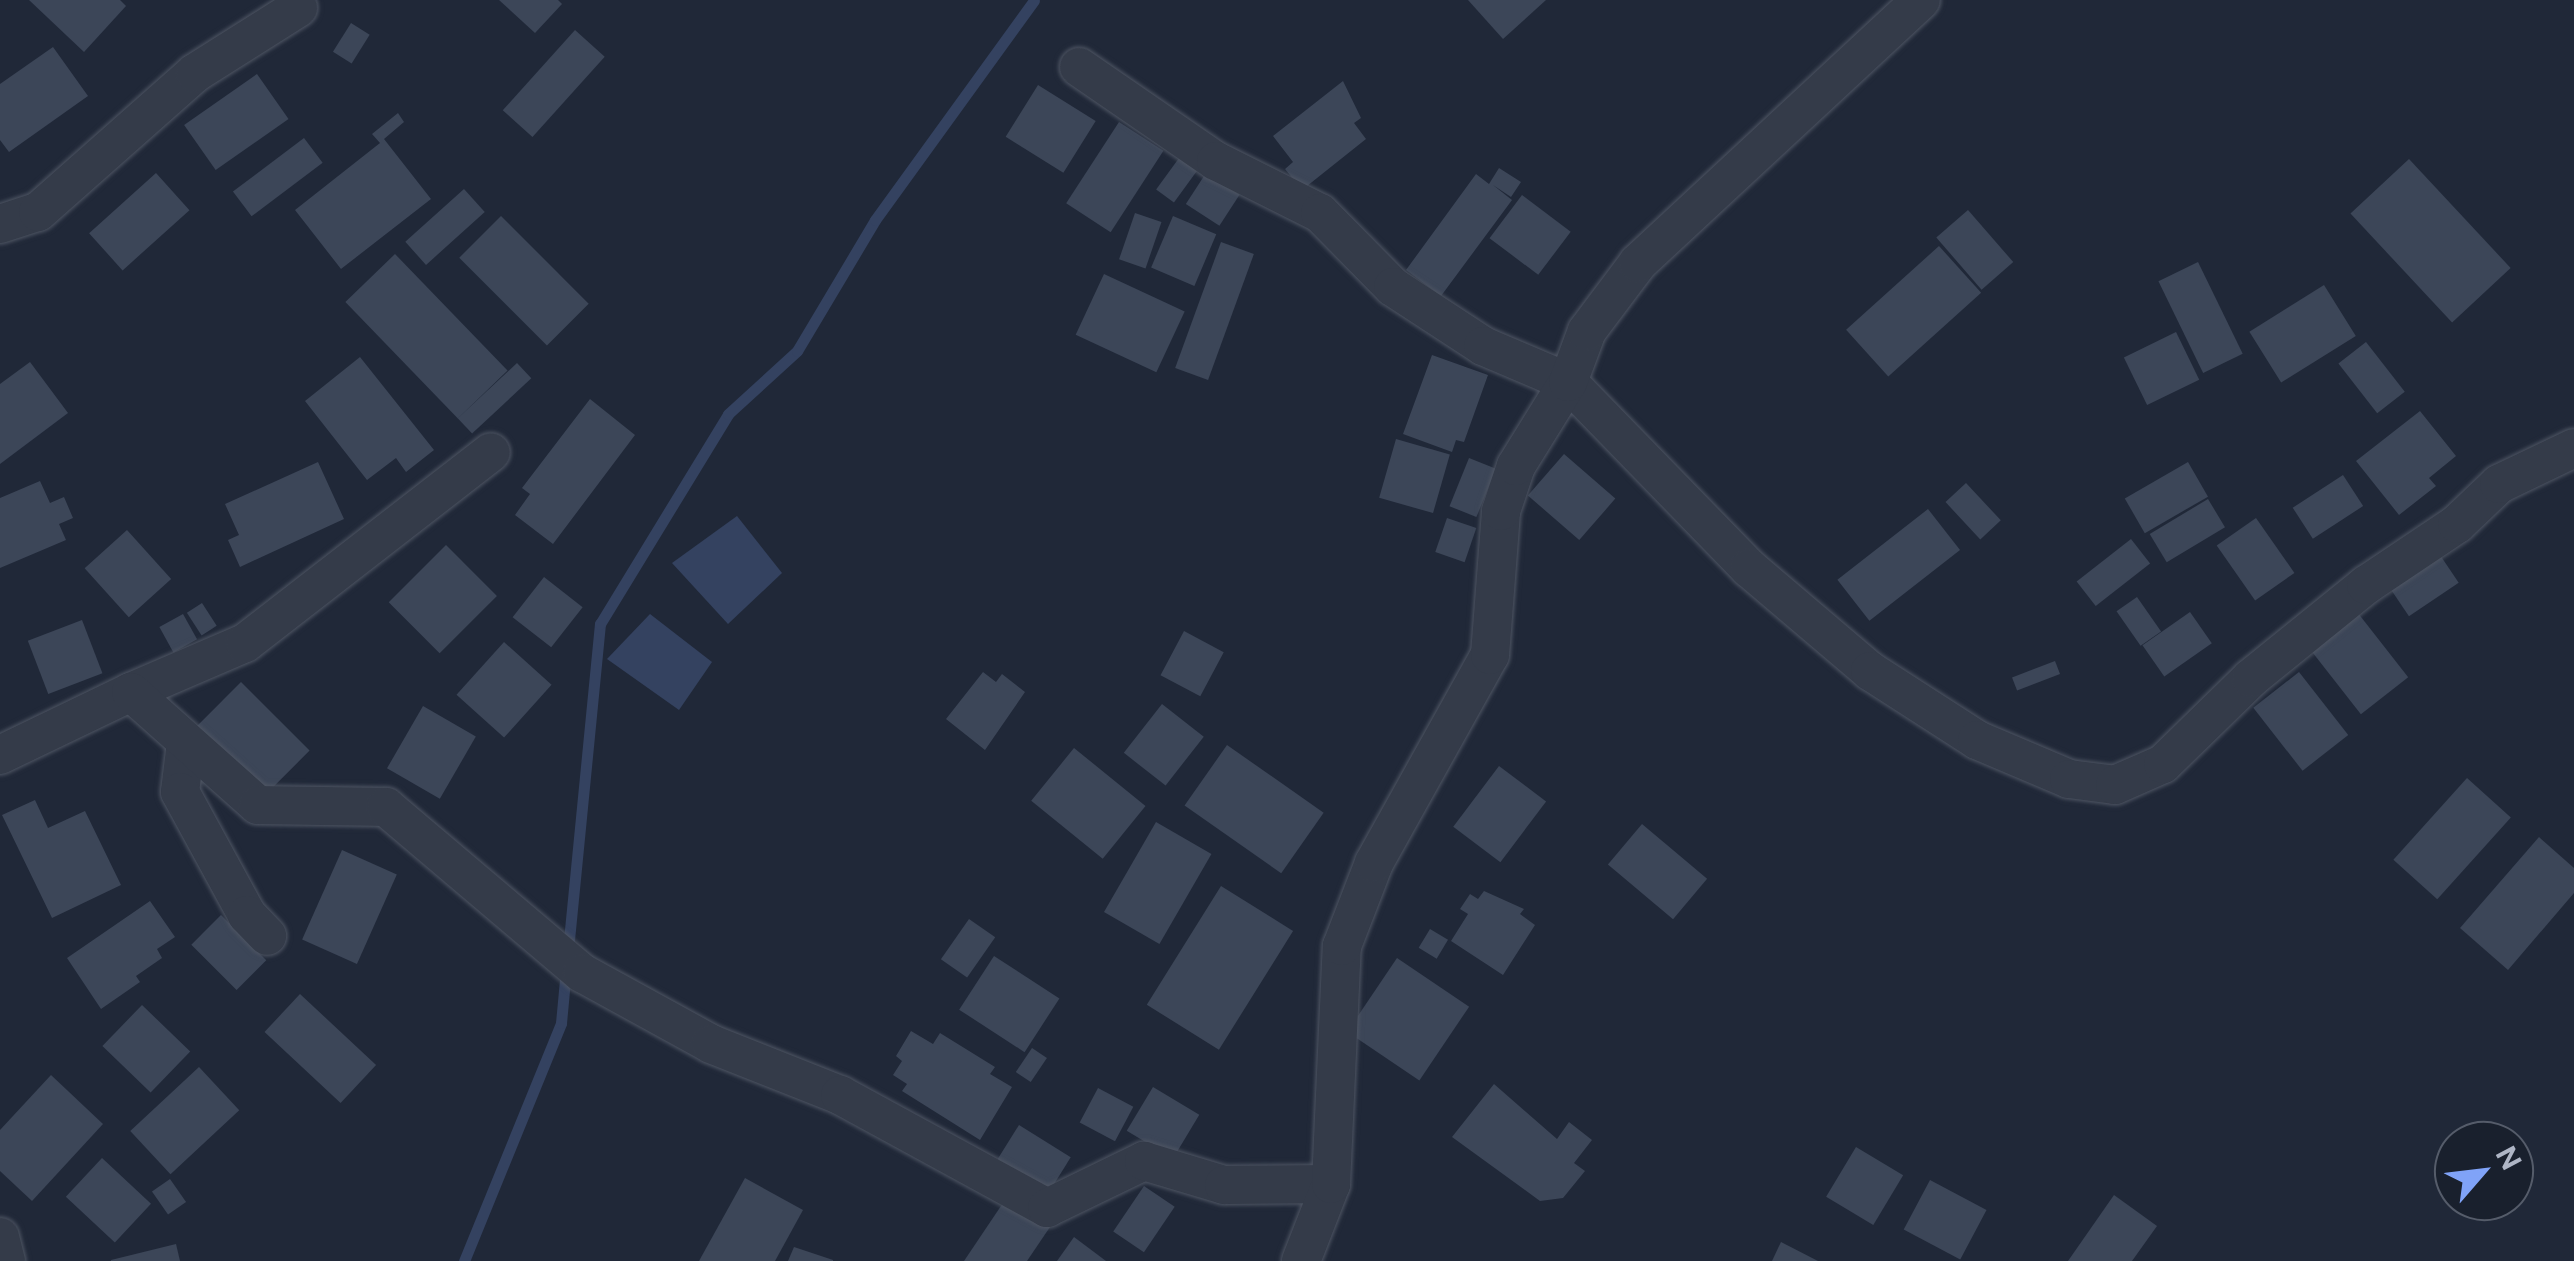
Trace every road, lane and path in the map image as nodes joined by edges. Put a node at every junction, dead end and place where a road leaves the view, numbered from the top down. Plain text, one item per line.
1 (1921, 0) edge
2 (298, 8) dead end
3 (1079, 67) dead end
4 (0, 224) edge
5 (1568, 382) junction
6 (2574, 448) edge
7 (491, 452) dead end
8 (131, 692) junction
9 (186, 743) junction
10 (0, 754) edge
11 (267, 936) dead end
12 (1331, 1184) junction
13 (0, 1237) edge
14 (6, 1261) edge
15 (1301, 1261) edge

1 - 5 street
2 - 4 street
3 - 5 street
5 - 6 street
5 - 12 street
7 - 8 street
8 - 9 street
8 - 10 street
9 - 11 street
9 - 12 street
12 - 15 street
13 - 14 street

